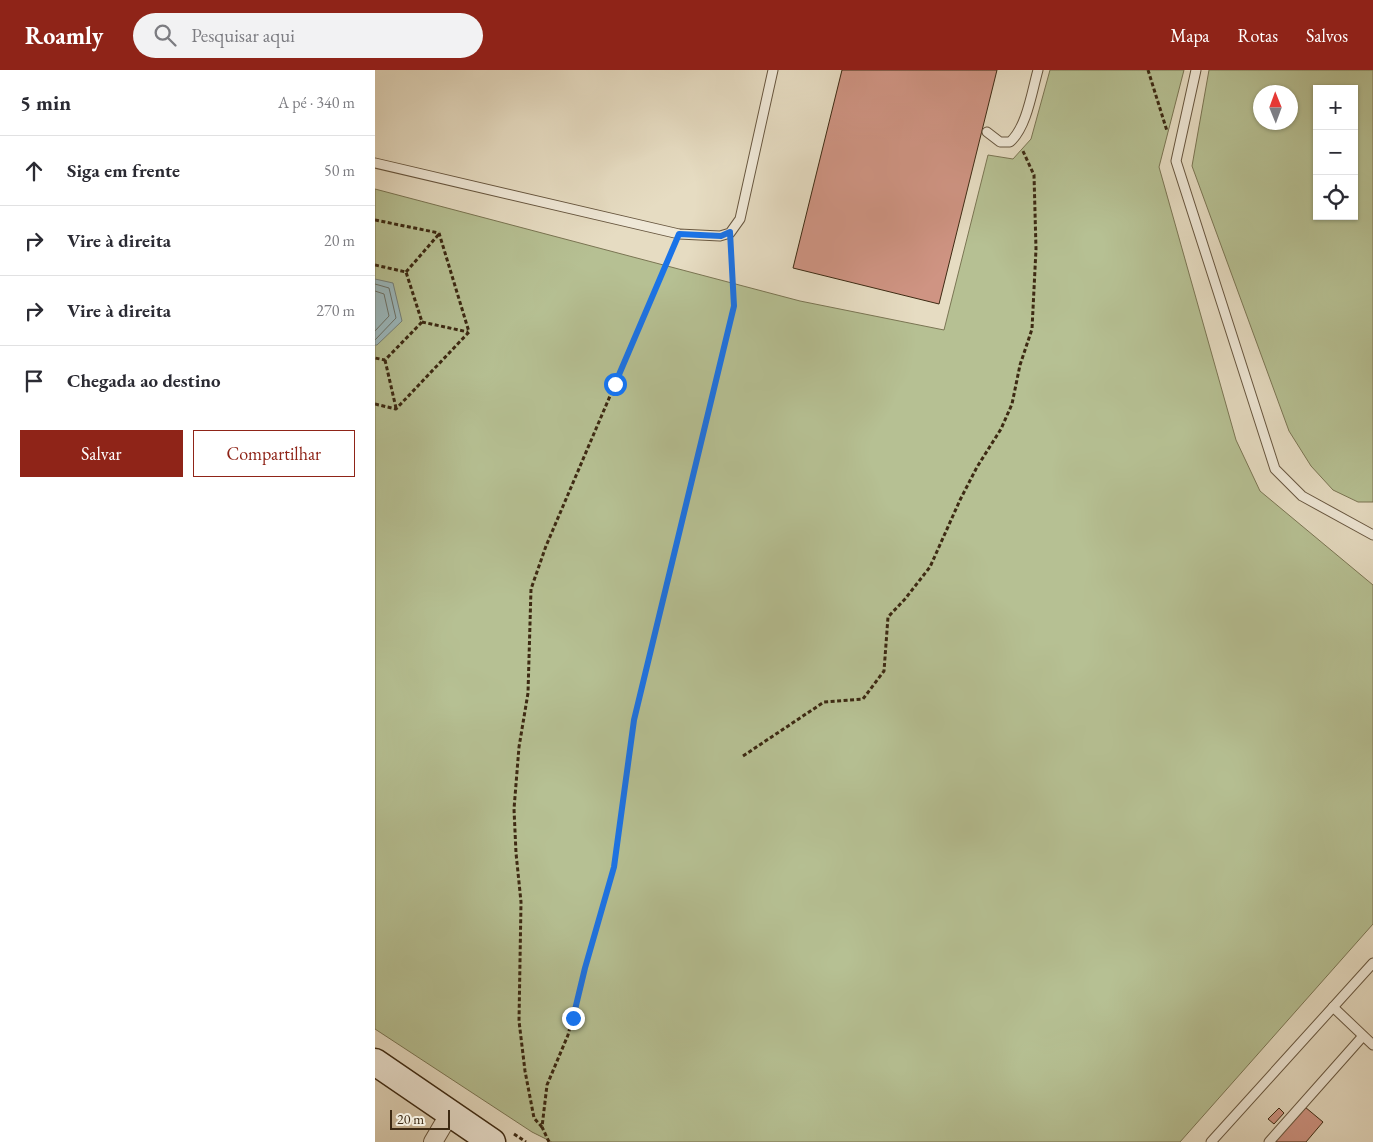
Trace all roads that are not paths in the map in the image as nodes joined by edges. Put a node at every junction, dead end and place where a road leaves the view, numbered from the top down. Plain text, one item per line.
1 (773, 70) edge
2 (1037, 70) edge
3 (1196, 70) edge
4 (987, 132) dead end
5 (375, 163) edge
6 (1373, 535) edge
7 (1373, 963) edge
8 (1333, 1007) junction
9 (1363, 1036) junction
10 (1373, 1045) edge
11 (375, 1062) edge
12 (450, 1113) junction
13 (433, 1142) edge
14 (492, 1142) edge
15 (1211, 1142) edge
16 (1269, 1142) edge

1 - 5 lane
2 - 4 lane
3 - 6 lane
7 - 8 lane
8 - 9 lane
8 - 15 lane
9 - 10 lane
9 - 16 lane
11 - 12 main road
12 - 13 street
12 - 14 main road

